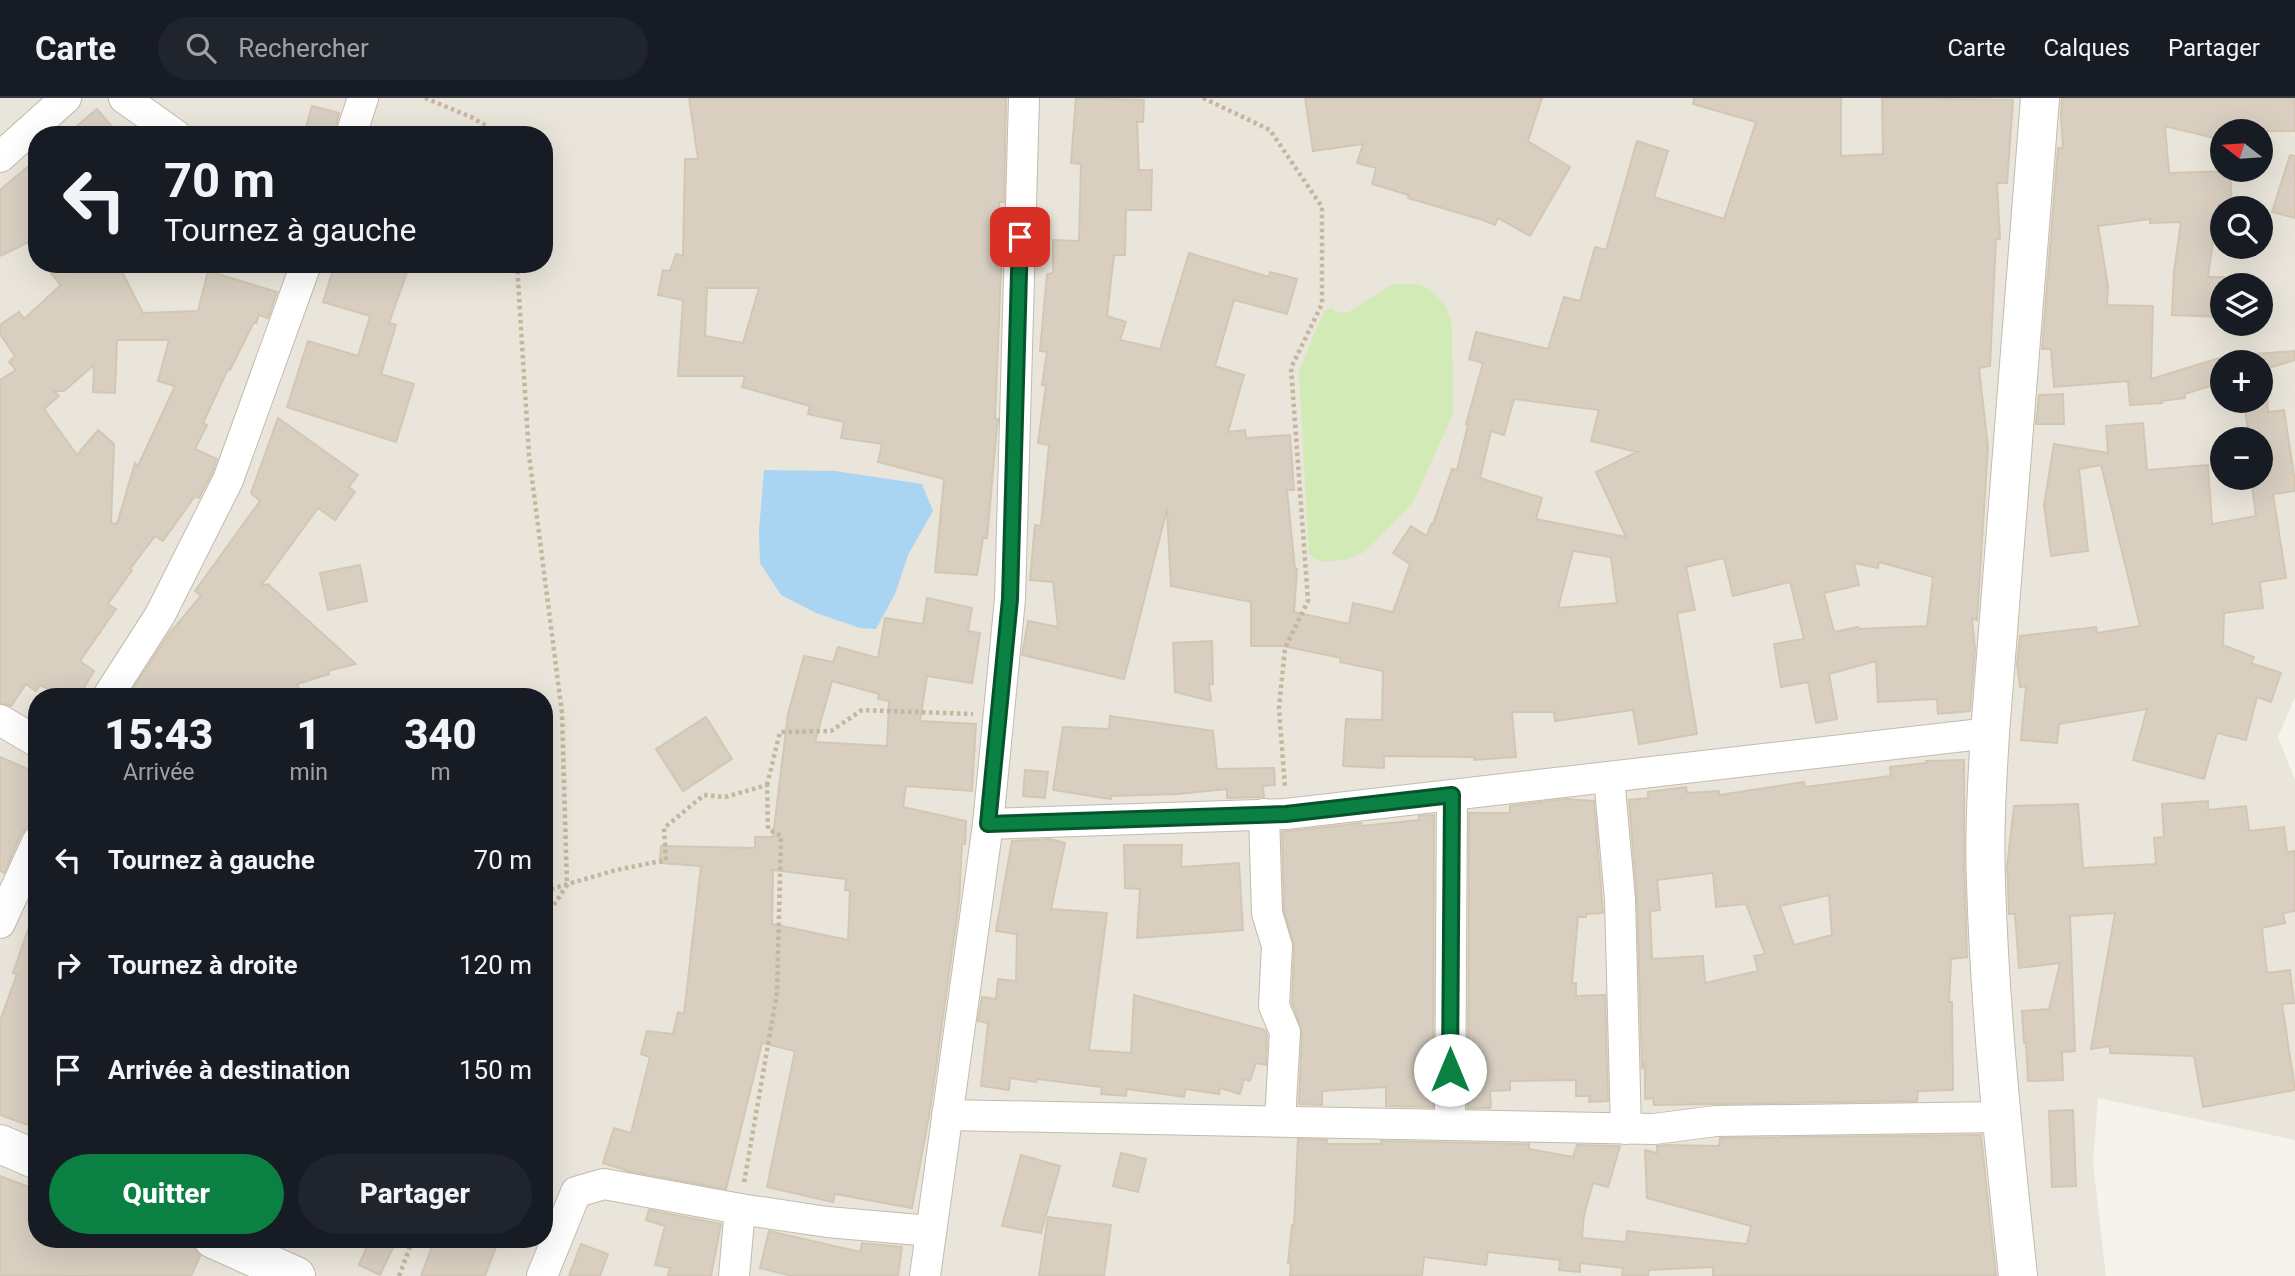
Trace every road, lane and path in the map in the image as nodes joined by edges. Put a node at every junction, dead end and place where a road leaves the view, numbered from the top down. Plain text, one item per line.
1 (66, 98) edge
2 (124, 98) edge
3 (363, 98) edge
4 (425, 98) edge
5 (1024, 98) edge
6 (1203, 98) edge
7 (2040, 98) edge
8 (35, 126) edge
9 (163, 126) edge
10 (354, 126) edge
11 (486, 126) edge
12 (28, 133) edge
13 (0, 158) edge
14 (303, 273) edge
15 (518, 273) edge
16 (113, 688) edge
17 (999, 715) junction
18 (0, 720) edge
19 (1990, 733) junction
20 (28, 737) edge
21 (1609, 777) junction
22 (767, 785) junction
23 (1452, 795) junction
24 (1275, 814) junction
25 (988, 824) junction
26 (28, 862) edge
27 (567, 885) junction
28 (553, 889) edge
29 (553, 906) edge
30 (0, 923) edge
31 (947, 1115) junction
32 (2001, 1117) junction
33 (1280, 1121) junction
34 (1450, 1125) junction
35 (1626, 1129) junction
36 (0, 1144) edge
37 (28, 1156) edge
38 (740, 1209) junction
39 (931, 1231) junction
40 (233, 1248) edge
41 (410, 1248) edge
42 (296, 1276) edge
43 (399, 1276) edge
44 (542, 1276) edge
45 (734, 1276) edge
46 (925, 1276) edge
47 (2018, 1276) edge

1 - 8 street
2 - 9 street
3 - 10 street
4 - 11 path
5 - 17 street
6 - 24 path
7 - 19 street
12 - 13 street
14 - 16 street
15 - 27 path
17 - 22 path
17 - 25 street
18 - 20 street
19 - 21 street
19 - 32 street
21 - 23 street
21 - 35 street
22 - 27 path
22 - 38 path
23 - 24 street
23 - 34 street
24 - 25 street
24 - 33 street
25 - 31 street
26 - 30 street
27 - 28 path
27 - 29 path
31 - 33 street
31 - 39 street
32 - 35 street
32 - 47 street
33 - 34 street
34 - 35 street
36 - 37 street
38 - 39 street
38 - 44 street
38 - 45 street
39 - 46 street
40 - 42 street
41 - 43 path

